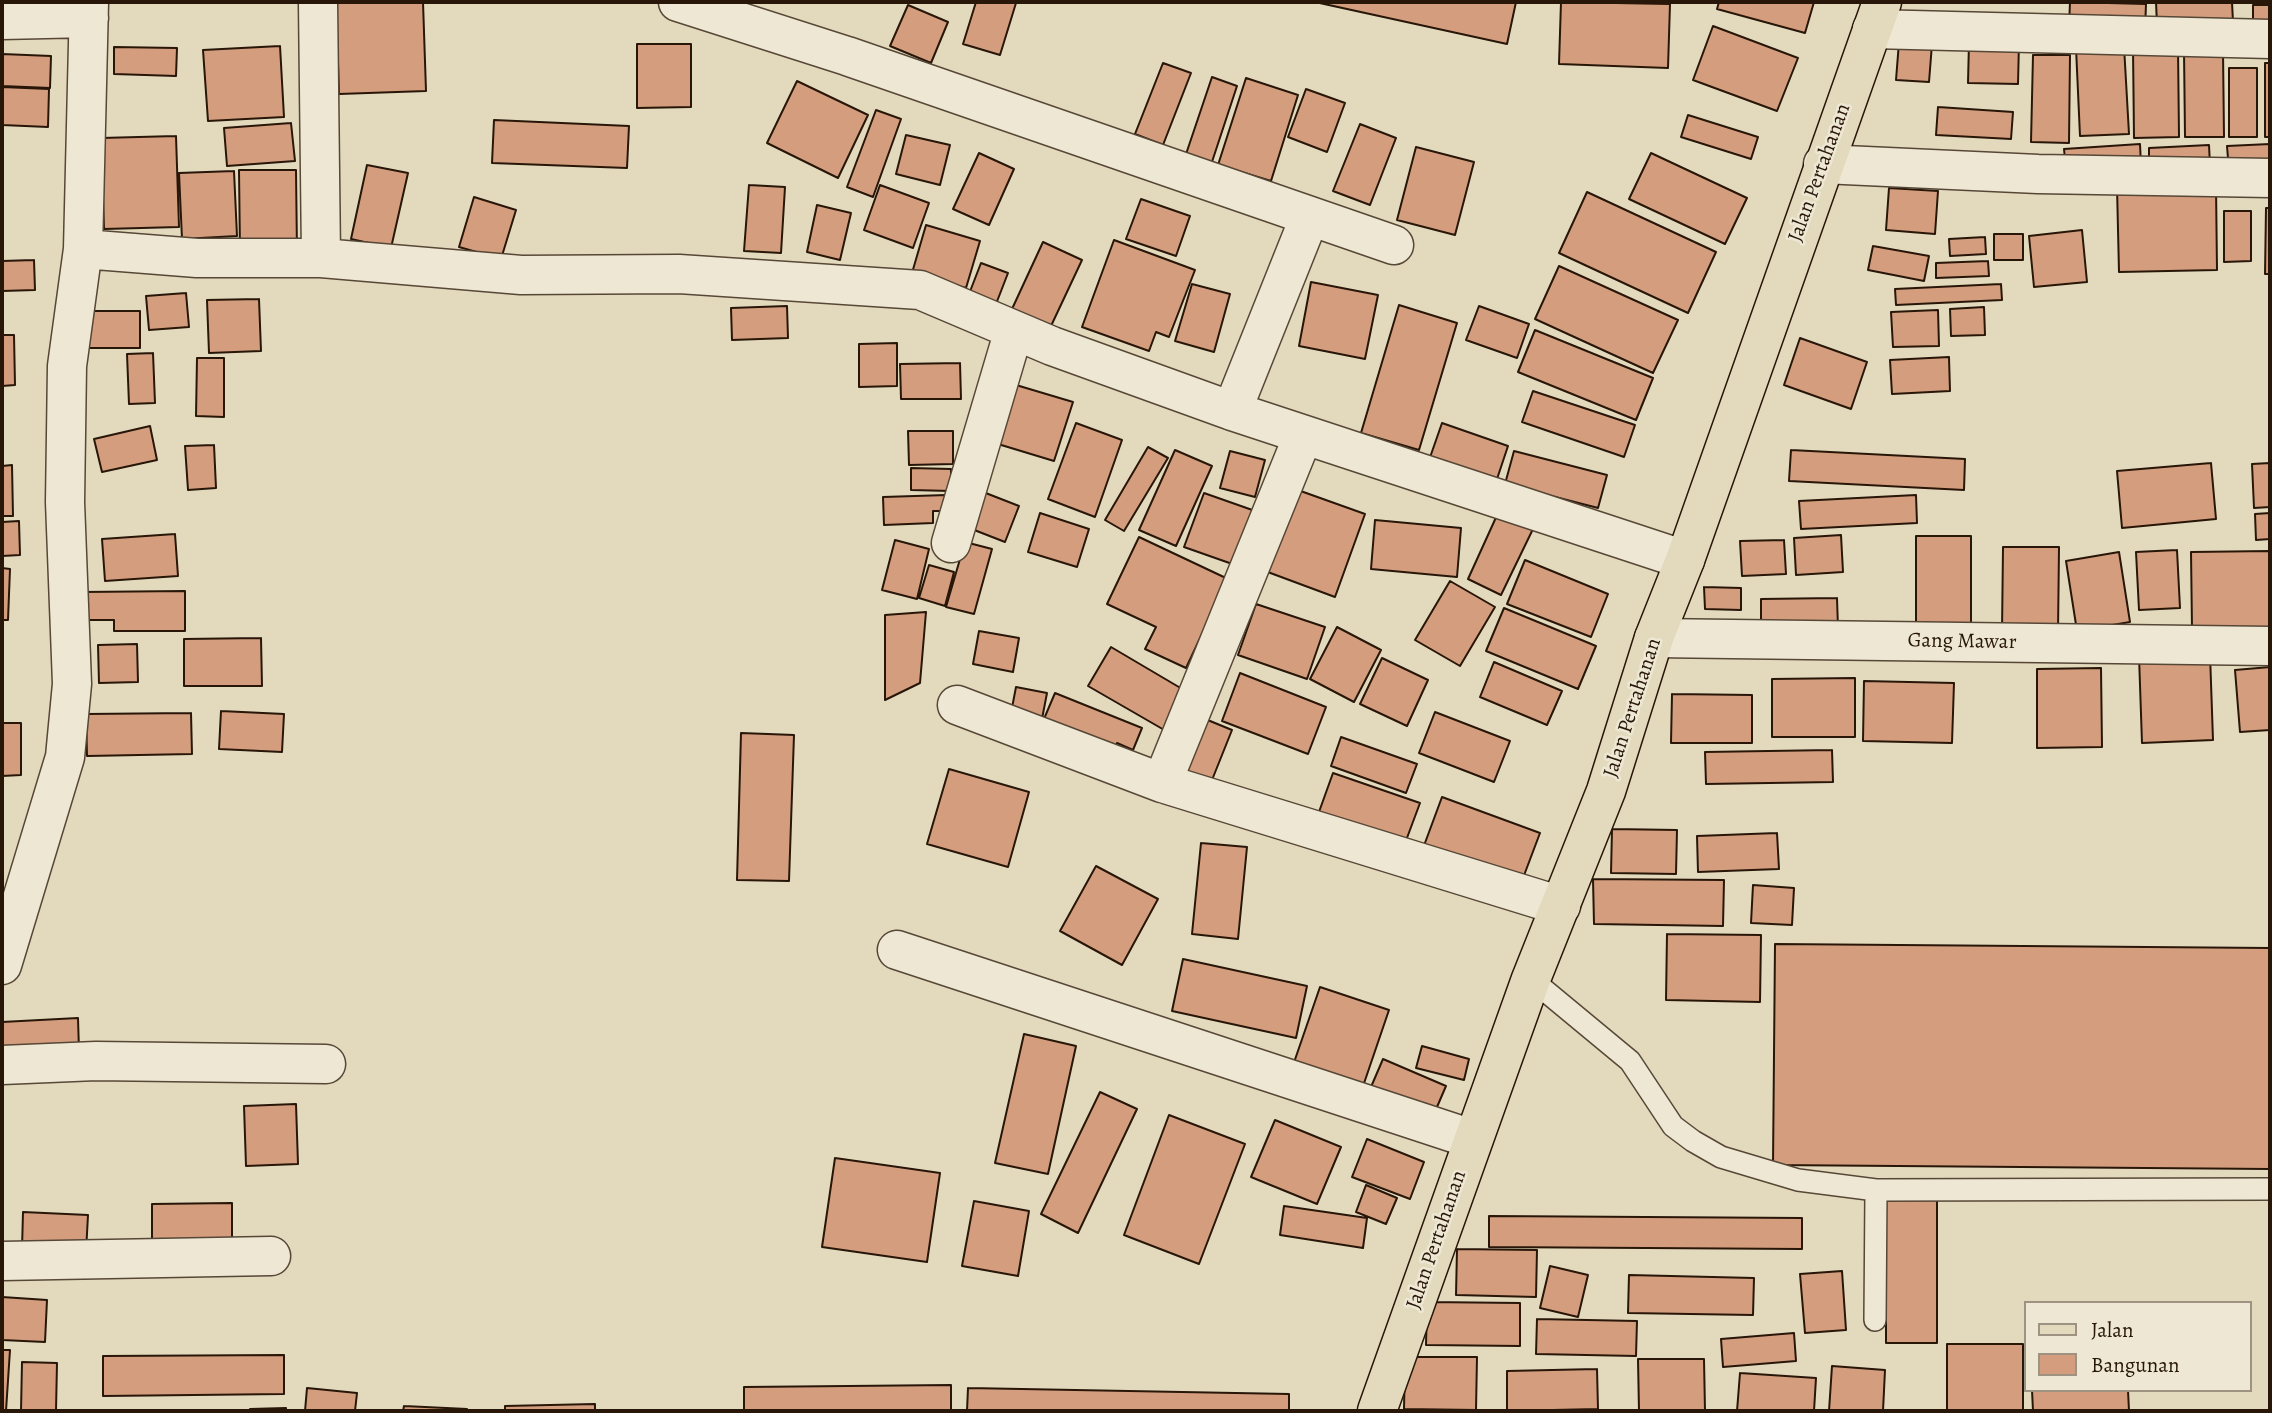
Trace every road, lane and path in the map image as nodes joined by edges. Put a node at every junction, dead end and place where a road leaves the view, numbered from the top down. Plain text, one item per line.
1 (318, 2) edge
2 (678, 2) edge
3 (89, 10) edge
4 (1877, 16) edge
5 (2, 20) edge
6 (2270, 39) edge
7 (1823, 164) junction
8 (2270, 178) edge
9 (1310, 216) junction
10 (1394, 246) dead end
11 (83, 249) junction
12 (321, 258) junction
13 (1014, 330) junction
14 (1232, 411) junction
15 (1303, 436) junction
16 (951, 543) dead end
17 (1685, 560) junction
18 (1654, 638) junction
19 (2270, 646) edge
20 (957, 705) dead end
21 (1162, 783) junction
22 (1561, 906) junction
23 (897, 950) dead end
24 (2, 965) edge
25 (1531, 979) junction
26 (326, 1064) dead end
27 (2, 1065) edge
28 (1472, 1139) junction
29 (2270, 1189) edge
30 (1876, 1191) junction
31 (271, 1256) dead end
32 (2, 1261) edge
33 (1875, 1320) dead end
34 (1377, 1411) edge

1 - 12 street
2 - 9 street
3 - 5 street
3 - 11 street
4 - 6 street
4 - 7 main road, Jalan Pertahanan
7 - 8 street
7 - 17 main road, Jalan Pertahanan
9 - 10 street
9 - 14 street
11 - 12 street
11 - 24 street
12 - 13 street
13 - 14 street
13 - 16 street
14 - 15 street
15 - 17 street
15 - 21 street
17 - 18 main road, Jalan Pertahanan
18 - 19 street, Gang Mawar
18 - 22 main road, Jalan Pertahanan
20 - 21 street
21 - 22 street
22 - 25 main road, Jalan Pertahanan
23 - 28 street
25 - 28 main road, Jalan Pertahanan
25 - 30 lane
26 - 27 street
28 - 34 main road, Jalan Pertahanan
29 - 30 lane
30 - 33 lane
31 - 32 street

